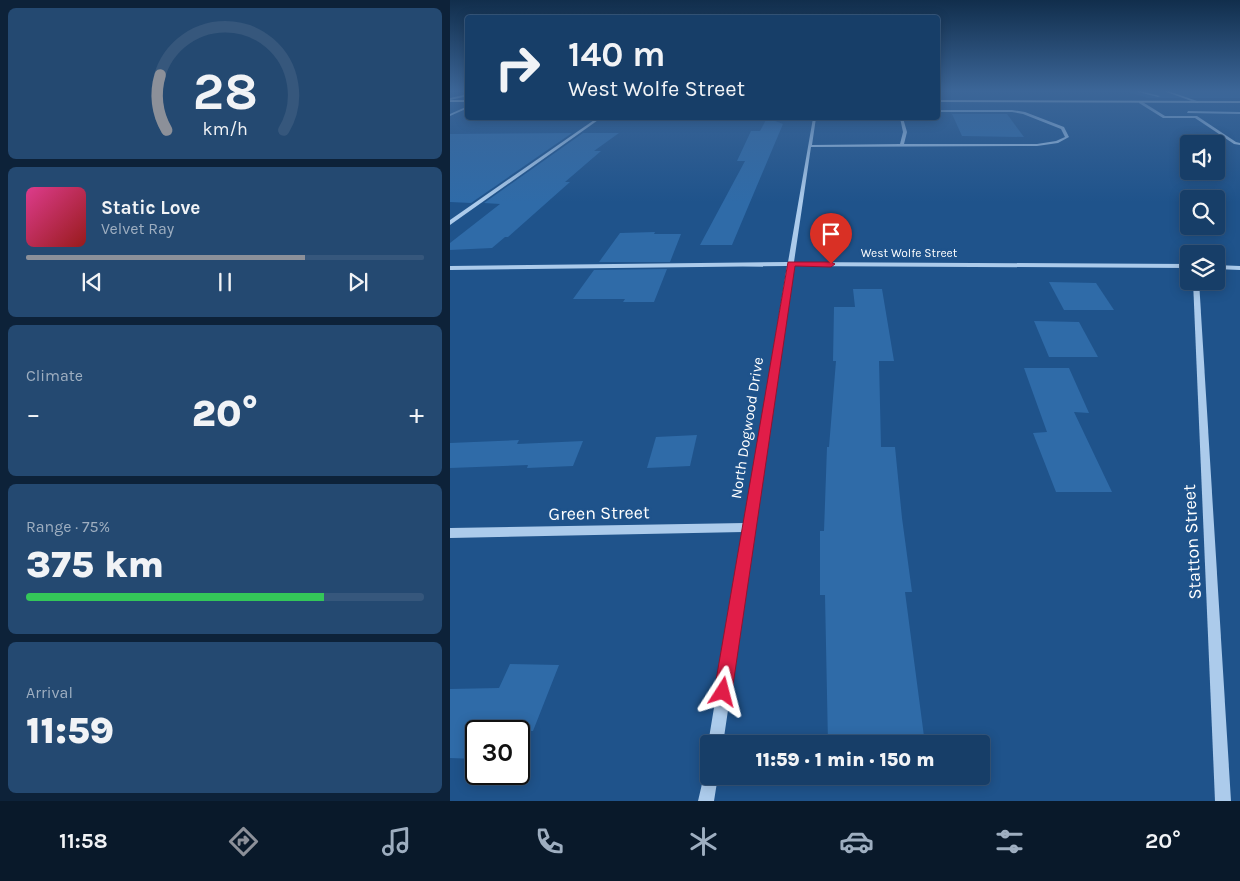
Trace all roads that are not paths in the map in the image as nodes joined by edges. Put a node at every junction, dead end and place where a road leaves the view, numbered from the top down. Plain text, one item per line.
1 (586, 127) edge
2 (813, 127) edge
3 (904, 127) edge
4 (1061, 127) edge
5 (1212, 127) edge
6 (1240, 144) edge
7 (810, 146) junction
8 (902, 146) junction
9 (450, 223) edge
10 (791, 264) junction
11 (1180, 266) edge
12 (1225, 267) edge
13 (450, 268) edge
14 (1240, 268) edge
15 (1196, 290) edge
16 (749, 527) junction
17 (450, 533) edge
18 (716, 735) edge
19 (709, 785) edge
20 (706, 801) edge
21 (1223, 801) edge

1 - 9 street
2 - 7 street, North Dogwood Drive
3 - 8 street
4 - 8 lane
5 - 6 street
7 - 8 lane
7 - 10 street, North Dogwood Drive
10 - 11 street, West Wolfe Street
10 - 13 street, West Wolfe Street
10 - 16 street, North Dogwood Drive
12 - 14 street
15 - 21 street, Statton Street
16 - 17 street, Green Street
16 - 18 street, North Dogwood Drive
19 - 20 street

